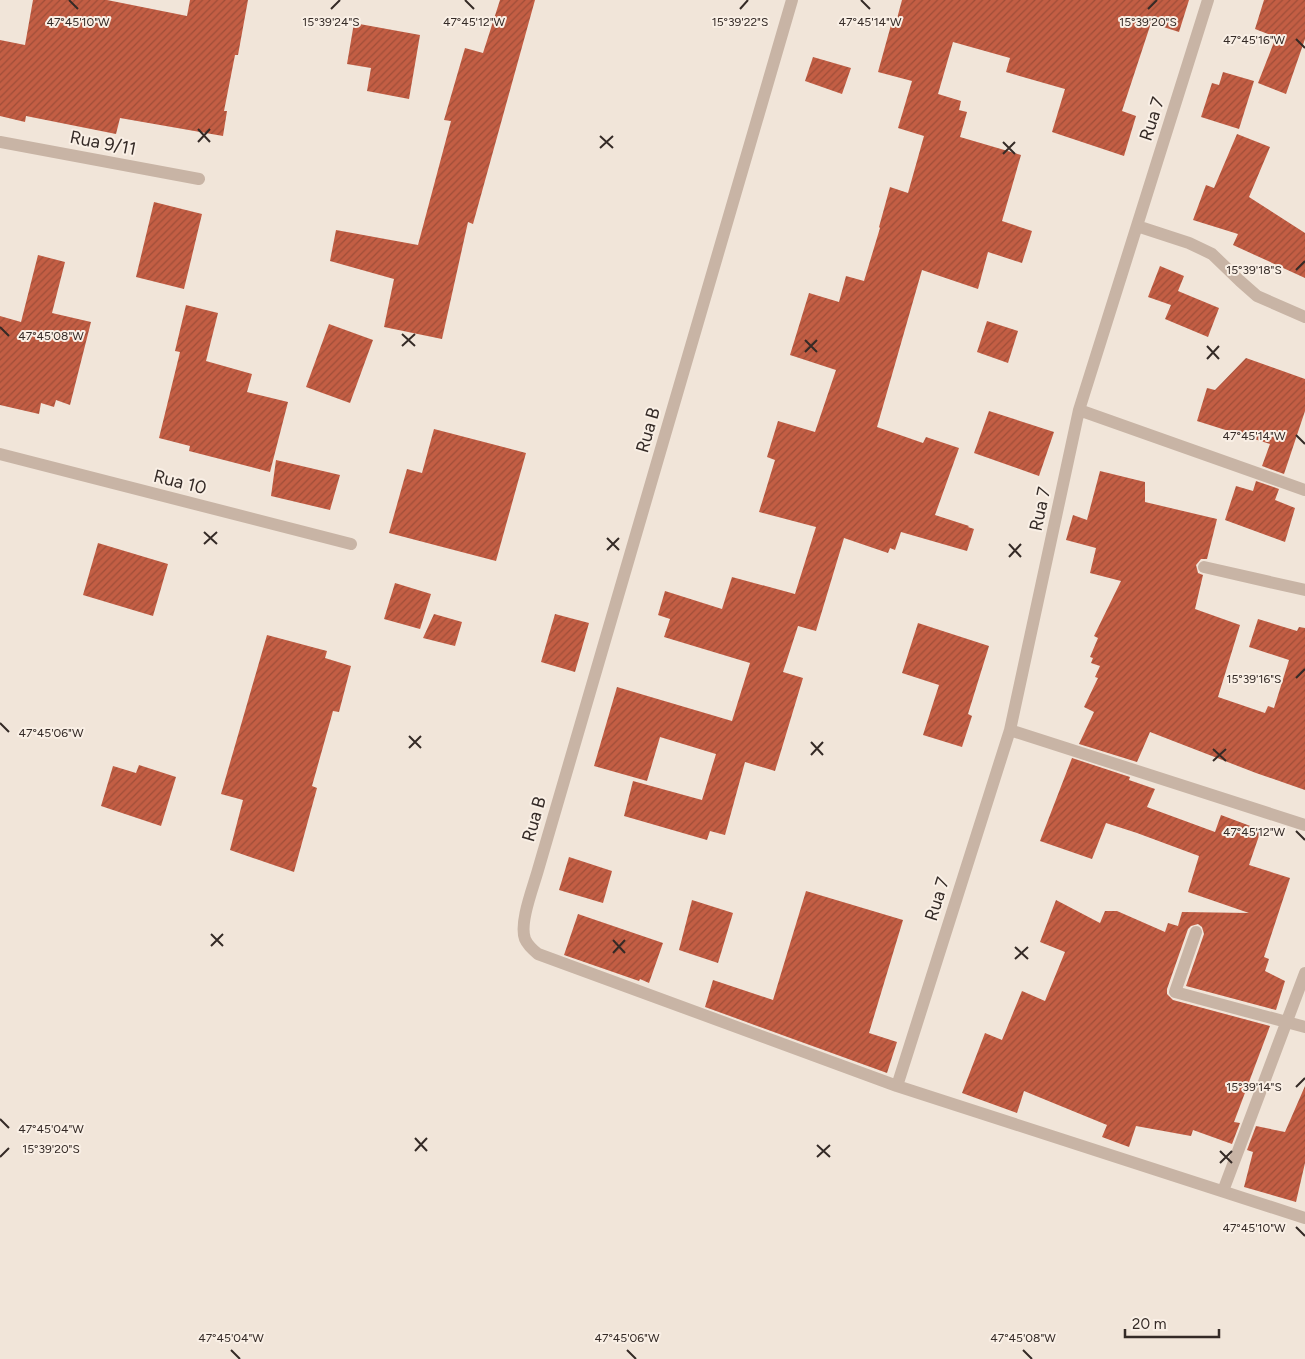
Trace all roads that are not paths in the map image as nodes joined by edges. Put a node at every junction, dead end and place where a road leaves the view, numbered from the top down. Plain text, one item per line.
1 (792, 0) edge
2 (1208, 0) edge
3 (0, 142) edge
4 (199, 179) dead end
5 (1137, 226) junction
6 (1305, 317) edge
7 (1079, 410) junction
8 (0, 454) edge
9 (1305, 490) edge
10 (351, 544) dead end
11 (1204, 567) dead end
12 (1305, 590) edge
13 (1010, 730) junction
14 (1305, 825) edge
15 (1196, 932) dead end
16 (1305, 973) edge
17 (1286, 1021) junction
18 (1305, 1027) edge
19 (897, 1086) junction
20 (1223, 1191) junction
21 (1305, 1218) edge

1 - 19 street, Rua B
2 - 5 street, Rua 7
3 - 4 street, Rua 9/11
5 - 6 street
5 - 7 street, Rua 7
7 - 9 street
7 - 13 street, Rua 7
8 - 10 street, Rua 10
11 - 12 street
13 - 14 street
13 - 19 street, Rua 7
15 - 17 street
16 - 17 street
17 - 18 street
17 - 20 street
19 - 20 street, Rua B
20 - 21 street, Rua B

